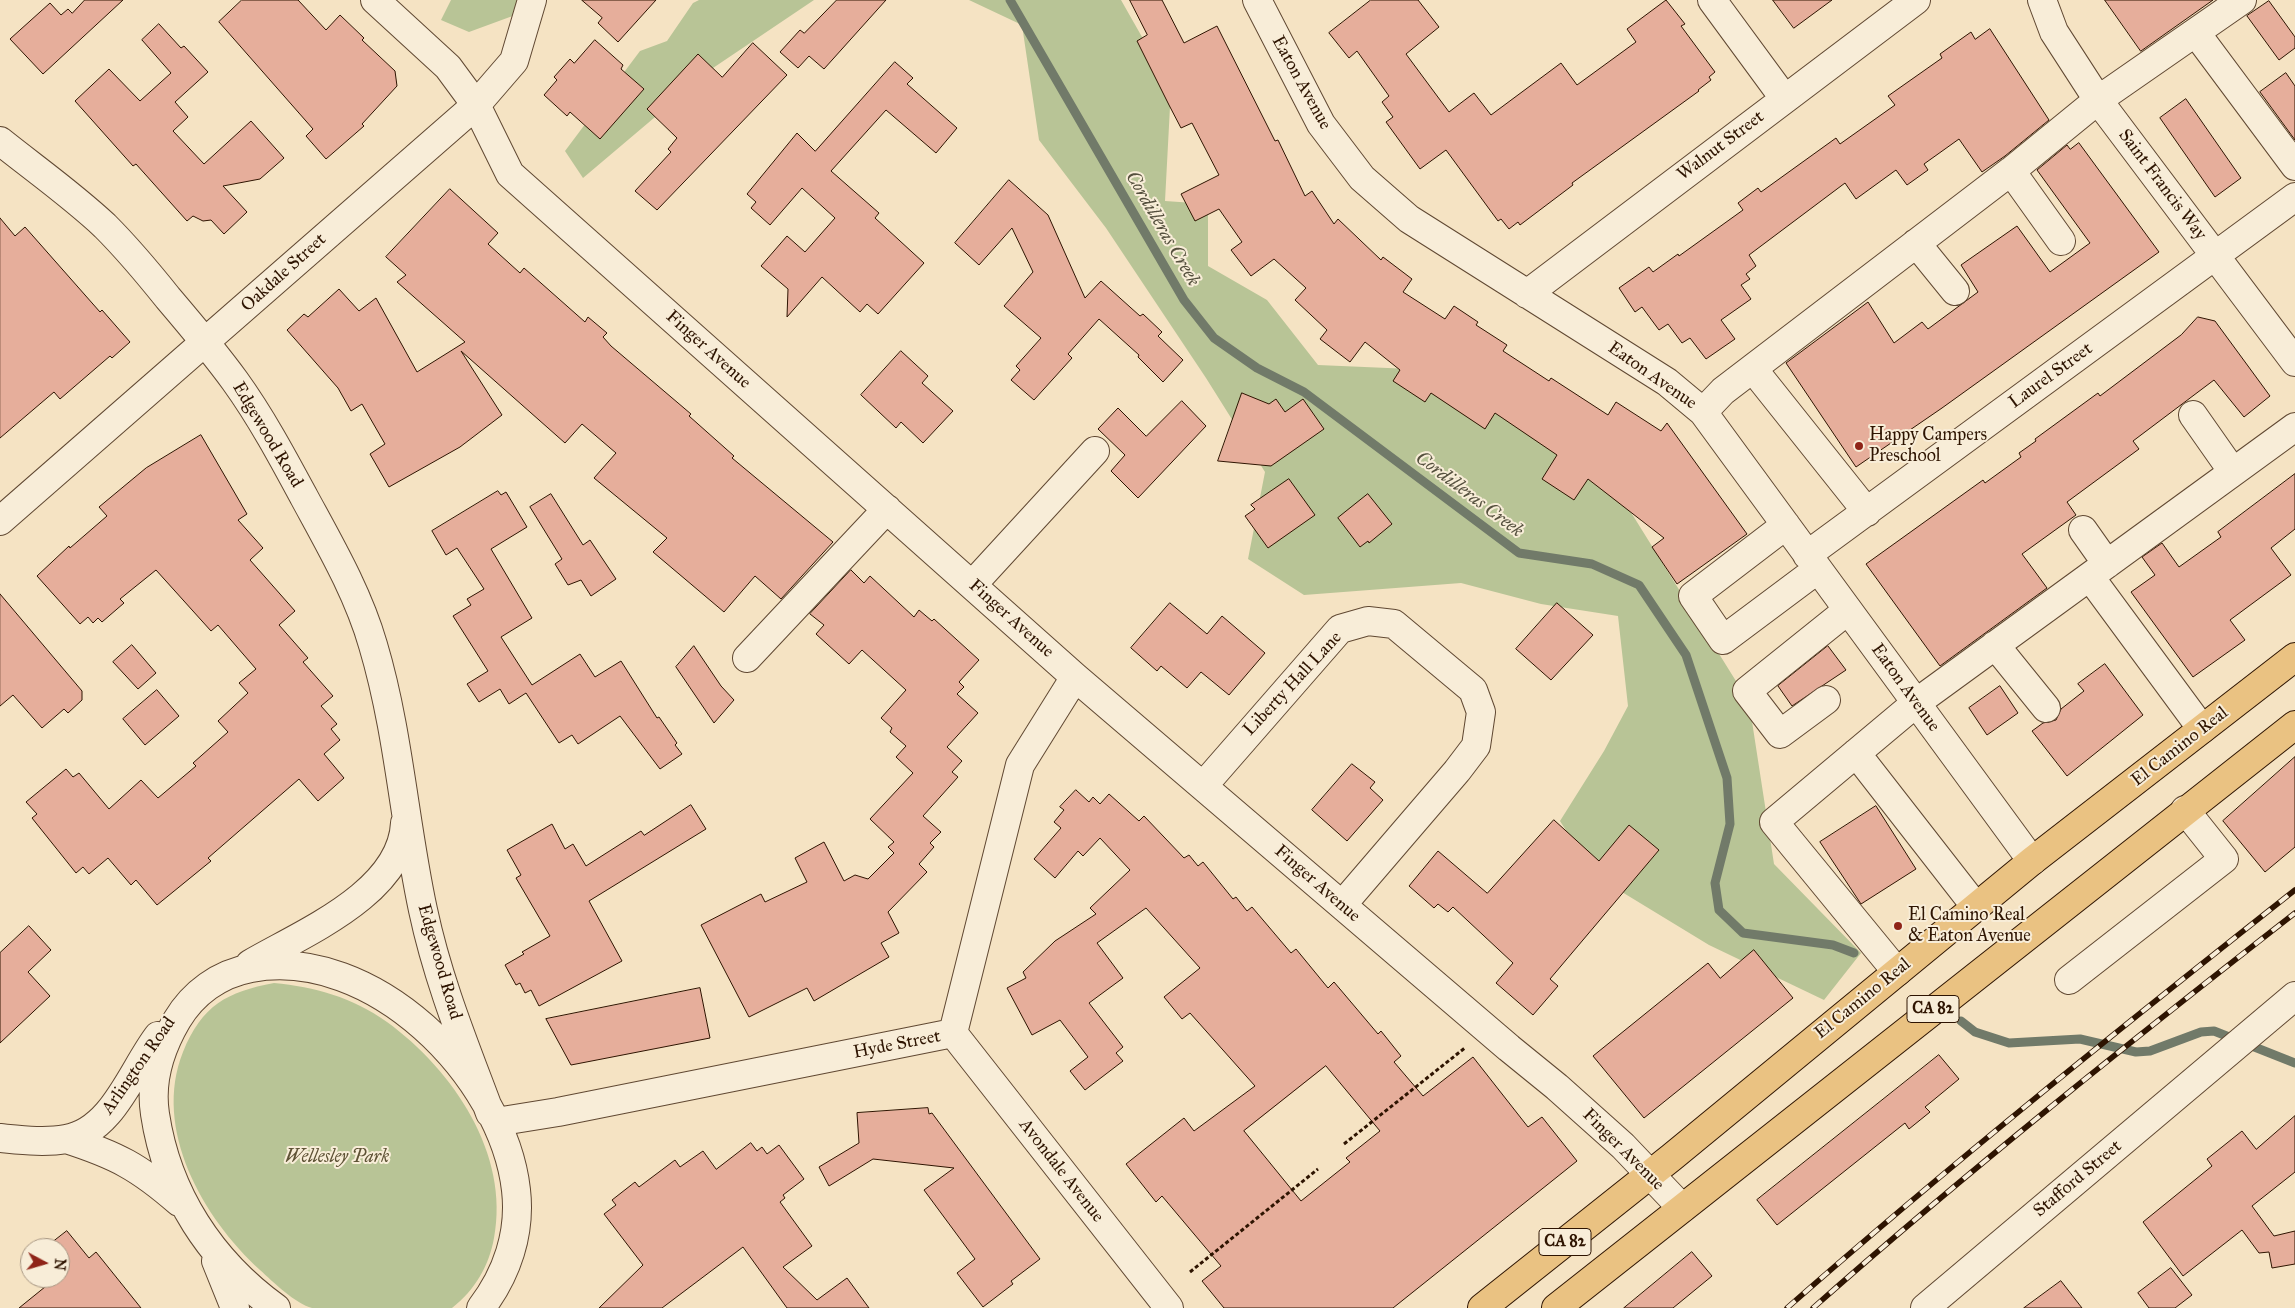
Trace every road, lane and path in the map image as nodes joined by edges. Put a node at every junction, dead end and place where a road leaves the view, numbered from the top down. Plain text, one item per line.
1 (375, 0) edge
2 (532, 0) edge
3 (1257, 0) edge
4 (1712, 0) edge
5 (1916, 0) edge
6 (2042, 0) edge
7 (2242, 0) edge
8 (2196, 33) junction
9 (1784, 98) junction
10 (2098, 100) junction
11 (476, 105) junction
12 (0, 141) edge
13 (2295, 166) edge
14 (2010, 171) junction
15 (2295, 197) edge
16 (2061, 242) dead end
17 (1916, 243) junction
18 (2214, 255) junction
19 (1955, 291) dead end
20 (1527, 294) junction
21 (206, 343) junction
22 (2295, 362) edge
23 (1753, 369) junction
24 (1703, 412) junction
25 (2193, 415) dead end
26 (2295, 427) edge
27 (1095, 451) dead end
28 (2233, 472) junction
29 (887, 510) junction
30 (1867, 512) junction
31 (0, 521) edge
32 (1786, 525) junction
33 (2083, 530) dead end
34 (1813, 562) junction
35 (2099, 570) junction
36 (972, 585) junction
37 (1848, 610) junction
38 (1996, 645) junction
39 (2295, 657) edge
40 (747, 658) dead end
41 (1075, 677) junction
42 (1826, 700) dead end
43 (1916, 703) junction
44 (2046, 708) dead end
45 (2295, 725) edge
46 (2202, 729) junction
47 (1856, 753) junction
48 (1203, 786) junction
49 (406, 807) junction
50 (2185, 810) junction
51 (2032, 861) junction
52 (1342, 906) junction
53 (1976, 907) junction
54 (238, 970) junction
55 (1897, 972) junction
56 (2068, 980) dead end
57 (207, 985) junction
58 (2295, 996) edge
59 (953, 1033) junction
60 (1469, 1045) dead end
61 (493, 1118) junction
62 (0, 1138) edge
63 (66, 1139) junction
64 (1344, 1144) dead end
65 (1318, 1169) dead end
66 (1649, 1175) junction
67 (185, 1207) junction
68 (1682, 1208) junction
69 (509, 1259) junction
70 (1190, 1272) dead end
71 (230, 1298) edge
72 (276, 1308) edge
73 (481, 1308) edge
74 (503, 1308) edge
75 (1169, 1308) edge
76 (1482, 1308) edge
77 (1556, 1308) edge
78 (1925, 1308) edge

1 - 11 street, Finger Avenue
2 - 11 street, Oakdale Street
3 - 20 street, Eaton Avenue
4 - 9 street
5 - 9 street, Walnut Street
6 - 10 street, Saint Francis Way
7 - 8 street
8 - 10 street
8 - 13 street
9 - 20 street, Walnut Street
10 - 14 street
10 - 18 street, Saint Francis Way
11 - 21 street, Oakdale Street
11 - 29 street, Finger Avenue
12 - 21 street, Edgewood Road
14 - 16 street
14 - 17 street
15 - 18 street, Laurel Street
17 - 19 street
17 - 23 street
18 - 22 street, Saint Francis Way
18 - 30 street, Laurel Street
20 - 24 street, Eaton Avenue
21 - 31 street, Oakdale Street
21 - 49 street, Edgewood Road
23 - 24 street
23 - 30 street
24 - 32 street, Eaton Avenue
25 - 28 street
26 - 28 street
27 - 36 street
28 - 35 street
29 - 36 street, Finger Avenue
29 - 40 street
30 - 34 street, Laurel Street
32 - 34 street, Eaton Avenue
32 - 34 street, Laurel Street
33 - 35 street
34 - 37 street, Eaton Avenue
35 - 38 street
35 - 46 street
36 - 41 street, Finger Avenue
37 - 42 street
37 - 43 street, Eaton Avenue
38 - 43 street
38 - 44 street
39 - 46 main road, El Camino Real / CA 82
41 - 48 street, Finger Avenue
41 - 59 street, Hyde Street
43 - 47 street
43 - 51 street, Eaton Avenue
45 - 50 main road, CA 82
46 - 51 main road, El Camino Real / CA 82
47 - 53 street
47 - 55 street
48 - 52 street, Finger Avenue
48 - 52 street, Liberty Hall Lane
49 - 54 street, Edgewood Road
49 - 61 street, Edgewood Road
50 - 56 street
50 - 68 main road, CA 82
51 - 53 main road, El Camino Real / CA 82
52 - 66 street, Finger Avenue
53 - 55 main road, El Camino Real / CA 82
54 - 57 street
54 - 61 street
55 - 66 main road, El Camino Real / CA 82
57 - 63 street, Arlington Road
57 - 67 street
58 - 78 street, Stafford Street
59 - 61 street, Hyde Street
59 - 75 street, Avondale Avenue
60 - 64 path
61 - 69 street
62 - 63 street, Arlington Road
63 - 67 street, Arlington Road
65 - 70 path
66 - 68 street, Finger Avenue
66 - 76 main road, El Camino Real / CA 82
67 - 71 street
68 - 77 main road, CA 82
69 - 73 street
69 - 74 street
71 - 72 street

